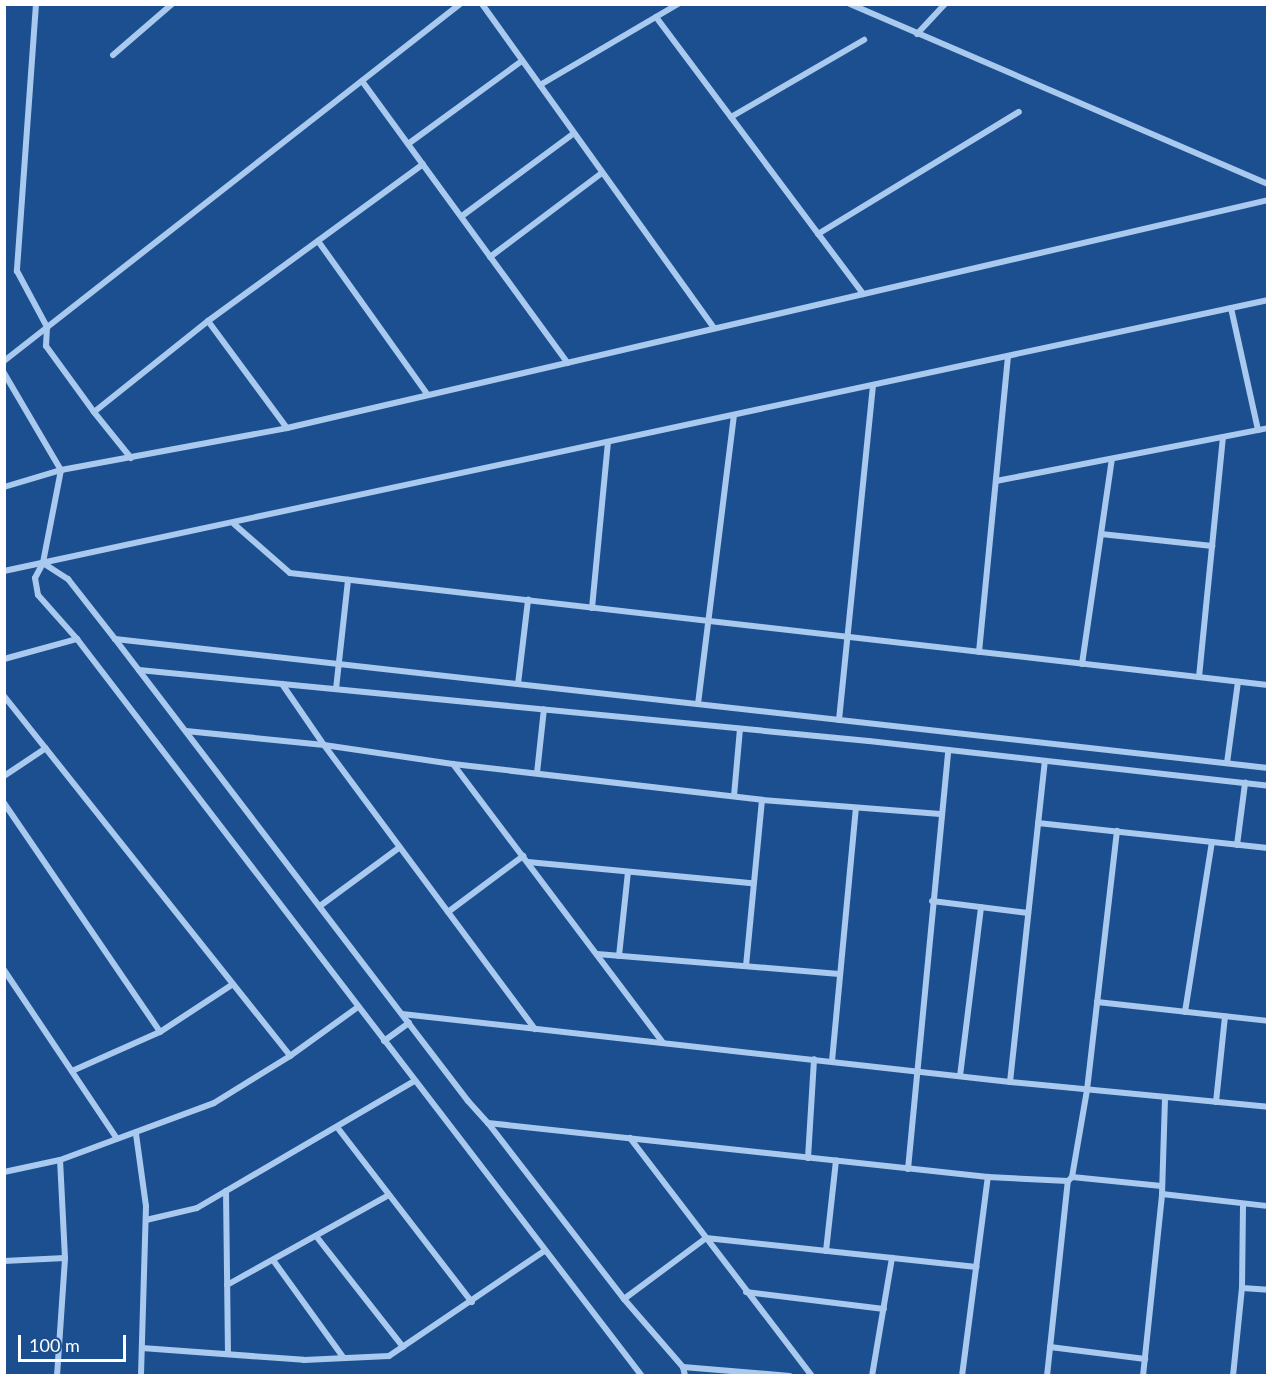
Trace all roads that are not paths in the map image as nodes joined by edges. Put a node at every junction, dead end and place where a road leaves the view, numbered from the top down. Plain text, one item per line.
1 (36, 4) edge
2 (172, 4) edge
3 (460, 4) edge
4 (482, 4) edge
5 (678, 4) edge
6 (850, 4) edge
7 (945, 4) edge
8 (656, 17) junction
9 (917, 34) junction
10 (864, 39) dead end
11 (112, 55) dead end
12 (522, 60) junction
13 (362, 81) junction
14 (540, 86) junction
15 (1019, 112) dead end
16 (731, 117) junction
17 (574, 133) junction
18 (408, 144) junction
19 (423, 164) junction
20 (602, 173) junction
21 (1268, 184) edge
22 (1268, 200) edge
23 (1257, 202) junction
24 (1268, 207) edge
25 (462, 216) junction
26 (818, 234) junction
27 (318, 241) junction
28 (490, 257) junction
29 (863, 294) junction
30 (1268, 300) edge
31 (1232, 308) junction
32 (208, 321) junction
33 (47, 327) junction
34 (714, 328) junction
35 (1008, 356) junction
36 (4, 361) edge
37 (568, 363) junction
38 (4, 373) edge
39 (873, 386) junction
40 (428, 395) junction
41 (94, 412) junction
42 (734, 416) junction
43 (287, 428) junction
44 (1268, 428) edge
45 (1258, 430) junction
46 (1223, 437) junction
47 (608, 443) junction
48 (131, 458) junction
49 (1112, 459) junction
50 (61, 470) junction
51 (996, 481) junction
52 (4, 487) edge
53 (234, 524) junction
54 (1101, 534) junction
55 (1212, 546) junction
56 (43, 563) junction
57 (4, 571) edge
58 (348, 580) junction
59 (528, 600) junction
60 (592, 608) junction
61 (708, 621) junction
62 (849, 637) junction
63 (77, 639) junction
64 (115, 639) junction
65 (979, 652) junction
66 (4, 659) edge
67 (338, 664) junction
68 (1082, 664) junction
69 (139, 670) junction
70 (1199, 678) junction
71 (1238, 682) junction
72 (282, 684) junction
73 (518, 684) junction
74 (1268, 685) edge
75 (336, 689) junction
76 (4, 696) edge
77 (698, 704) junction
78 (544, 709) junction
79 (839, 720) junction
80 (740, 729) junction
81 (186, 731) junction
82 (324, 745) junction
83 (46, 748) junction
84 (948, 750) junction
85 (1045, 761) junction
86 (1227, 763) junction
87 (453, 764) junction
88 (1268, 768) edge
89 (537, 773) junction
90 (4, 776) edge
91 (1245, 783) junction
92 (1268, 786) edge
93 (734, 796) junction
94 (762, 800) junction
95 (4, 803) edge
96 (856, 809) junction
97 (940, 814) junction
98 (1038, 823) junction
99 (1117, 831) junction
100 (1212, 842) junction
101 (1237, 845) junction
102 (400, 847) junction
103 (1268, 848) edge
104 (523, 856) junction
105 (528, 862) junction
106 (628, 872) junction
107 (752, 883) junction
108 (932, 901) junction
109 (320, 906) junction
110 (981, 907) junction
111 (448, 912) junction
112 (1028, 913) junction
113 (597, 954) junction
114 (619, 956) junction
115 (746, 966) junction
116 (4, 970) edge
117 (839, 974) junction
118 (232, 984) junction
119 (1097, 1002) junction
120 (358, 1007) junction
121 (1185, 1012) junction
122 (402, 1014) junction
123 (1225, 1016) junction
124 (1268, 1021) edge
125 (409, 1023) junction
126 (535, 1029) junction
127 (160, 1032) junction
128 (384, 1041) junction
129 (663, 1043) junction
130 (290, 1056) junction
131 (814, 1059) junction
132 (832, 1061) junction
133 (72, 1071) junction
134 (916, 1071) junction
135 (960, 1076) junction
136 (414, 1081) junction
137 (1010, 1082) junction
138 (1087, 1090) junction
139 (1165, 1097) junction
140 (1216, 1102) junction
141 (1268, 1107) edge
142 (488, 1123) junction
143 (337, 1127) junction
144 (136, 1134) junction
145 (630, 1138) junction
146 (117, 1139) junction
147 (808, 1158) junction
148 (60, 1160) junction
149 (836, 1161) junction
150 (908, 1169) junction
151 (4, 1172) edge
152 (988, 1177) junction
153 (1070, 1179) junction
154 (1162, 1190) junction
155 (226, 1191) junction
156 (389, 1195) junction
157 (1244, 1204) junction
158 (1268, 1206) edge
159 (146, 1220) junction
160 (316, 1236) junction
161 (706, 1238) junction
162 (544, 1251) junction
163 (826, 1251) junction
164 (64, 1258) junction
165 (892, 1258) junction
166 (273, 1260) junction
167 (4, 1261) edge
168 (976, 1267) junction
169 (227, 1285) junction
170 (1242, 1288) junction
171 (1268, 1290) edge
172 (746, 1292) junction
173 (624, 1299) junction
174 (472, 1302) junction
175 (884, 1309) junction
176 (142, 1347) junction
177 (403, 1347) junction
178 (1050, 1347) junction
179 (228, 1354) junction
180 (343, 1358) junction
181 (1145, 1359) junction
182 (682, 1367) junction
183 (57, 1376) edge
184 (141, 1376) edge
185 (642, 1376) edge
186 (685, 1376) edge
187 (790, 1376) edge
188 (812, 1376) edge
189 (872, 1376) edge
190 (962, 1376) edge
191 (1047, 1376) edge
192 (1143, 1376) edge
193 (1233, 1376) edge

1 - 33 street
2 - 11 street
3 - 13 street
4 - 12 street
5 - 8 street
6 - 9 street
7 - 9 street
8 - 14 street
8 - 16 street
9 - 21 street
10 - 16 street
12 - 14 street
12 - 18 street
13 - 18 street
13 - 33 street
14 - 17 street
15 - 26 street
16 - 26 street
17 - 20 street
17 - 25 street
18 - 19 street
19 - 25 street
19 - 27 street
20 - 28 street
20 - 34 street
22 - 23 street
23 - 24 street
23 - 29 street
25 - 28 street
26 - 29 street
27 - 32 street
27 - 40 street
28 - 37 street
29 - 34 street
30 - 31 street
31 - 35 street
31 - 45 street
32 - 41 street
32 - 43 street
33 - 36 street
33 - 41 street
34 - 37 street
35 - 39 street
35 - 51 street
37 - 40 street
38 - 50 street
39 - 42 street
39 - 62 street
40 - 43 street
41 - 48 street
42 - 47 street
42 - 61 street
43 - 48 street
44 - 45 street
45 - 46 street
46 - 49 street
46 - 55 street
47 - 53 street
47 - 60 street
48 - 50 street
49 - 51 street
49 - 54 street
50 - 52 street
50 - 56 street
51 - 65 street
53 - 56 street
53 - 58 street
54 - 55 street
54 - 68 street
55 - 70 street
56 - 57 street
56 - 63 street
56 - 64 street
58 - 59 street
58 - 67 street
59 - 60 street
59 - 73 street
60 - 61 street
61 - 62 street
61 - 77 street
62 - 65 street
62 - 79 street
63 - 66 street
63 - 120 street
64 - 67 street
64 - 69 street
65 - 68 street
67 - 73 street
67 - 75 street
68 - 70 street
69 - 72 street
69 - 81 street
70 - 71 street
71 - 74 street
71 - 86 street
72 - 75 street
72 - 82 street
73 - 77 street
75 - 78 street
76 - 83 street
77 - 79 street
78 - 80 street
78 - 89 street
79 - 86 street
80 - 84 street
80 - 93 street
81 - 82 street
81 - 109 street
82 - 87 street
82 - 102 street
83 - 90 street
83 - 118 street
84 - 85 street
84 - 97 street
85 - 91 street
85 - 98 street
86 - 88 street
87 - 89 street
87 - 104 street
89 - 93 street
91 - 92 street
91 - 101 street
93 - 94 street
94 - 96 street
94 - 107 street
95 - 127 street
96 - 97 street
96 - 117 street
97 - 108 street
98 - 99 street
98 - 112 street
99 - 100 street
99 - 119 street
100 - 101 street
100 - 121 street
101 - 103 street
102 - 109 street
102 - 111 street
104 - 105 street
104 - 111 street
105 - 106 street
105 - 113 street
106 - 107 street
106 - 114 street
107 - 115 street
108 - 110 street
108 - 134 street
109 - 122 street
110 - 112 street
110 - 135 street
111 - 126 street
112 - 137 street
113 - 114 street
113 - 129 street
114 - 115 street
115 - 117 street
116 - 133 street
117 - 132 street
118 - 127 street
118 - 130 street
119 - 121 street
119 - 138 street
120 - 128 street
120 - 130 street
121 - 123 street
122 - 125 street
122 - 126 street
123 - 124 street
123 - 140 street
125 - 128 street
125 - 142 street
126 - 129 street
127 - 133 street
128 - 136 street
129 - 131 street
130 - 144 street
131 - 132 street
131 - 147 street
132 - 134 street
133 - 146 street
134 - 135 street
134 - 150 street
135 - 137 street
136 - 143 street
136 - 162 street
137 - 138 street
138 - 139 street
138 - 153 street
139 - 140 street
139 - 154 street
140 - 141 street
142 - 145 street
142 - 173 street
143 - 155 street
143 - 156 street
144 - 146 street
144 - 159 street
145 - 147 street
145 - 161 street
146 - 148 street
147 - 149 street
148 - 151 street
148 - 164 street
149 - 150 street
149 - 163 street
150 - 152 street
152 - 153 street
152 - 168 street
153 - 154 street
153 - 178 street
154 - 157 street
154 - 181 street
155 - 159 street
155 - 169 street
156 - 160 street
156 - 174 street
157 - 158 street
157 - 170 street
159 - 176 street
160 - 166 street
160 - 177 street
161 - 163 street
161 - 172 street
161 - 173 street
162 - 174 street
162 - 185 street
163 - 165 street
164 - 167 street
164 - 183 street
165 - 168 street
165 - 175 street
166 - 169 street
166 - 180 street
168 - 190 street
169 - 179 street
170 - 171 street
170 - 193 street
172 - 175 street
172 - 188 street
173 - 182 street
174 - 177 street
175 - 189 street
176 - 179 street
176 - 184 street
177 - 180 street
178 - 181 street
178 - 191 street
179 - 180 street
181 - 192 street
182 - 186 street
182 - 187 street

